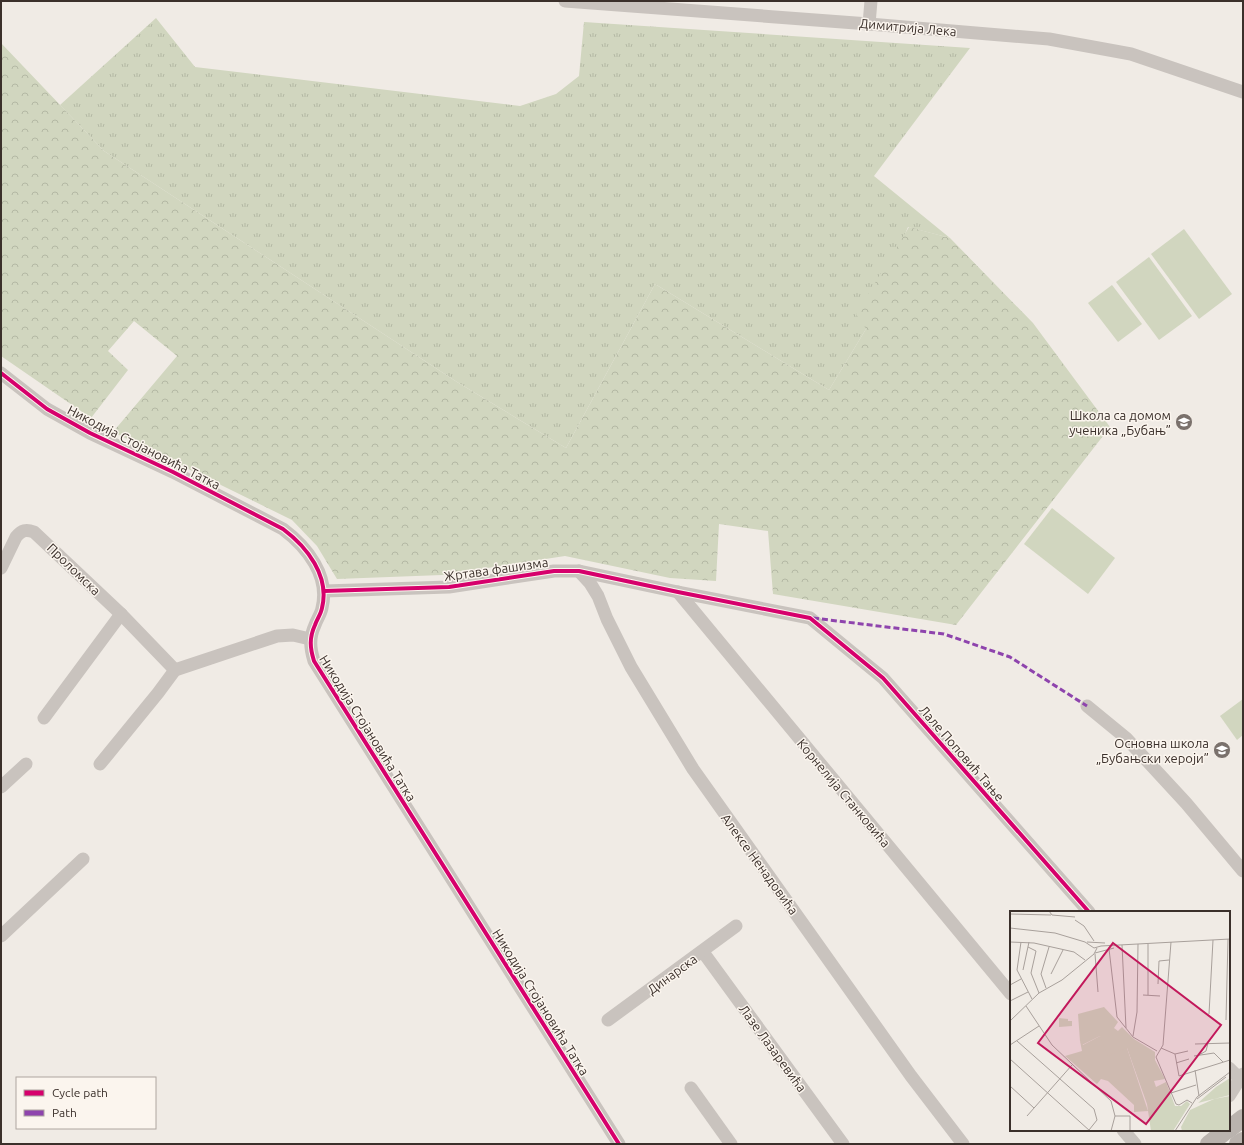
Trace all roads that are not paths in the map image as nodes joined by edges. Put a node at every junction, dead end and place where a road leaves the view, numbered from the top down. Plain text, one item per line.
1 (565, 1) edge
2 (871, 1) edge
3 (869, 24) junction
4 (1243, 92) edge
5 (1, 373) edge
6 (1, 568) edge
7 (579, 571) junction
8 (324, 591) junction
9 (678, 592) junction
10 (121, 614) junction
11 (810, 618) joint
12 (310, 639) junction
13 (175, 670) junction
14 (1087, 706) dead end
15 (44, 718) dead end
16 (26, 764) dead end
17 (100, 764) dead end
18 (1, 787) edge
19 (83, 859) dead end
20 (1243, 871) edge
21 (1088, 911) edge
22 (736, 926) dead end
23 (1, 936) edge
24 (703, 952) junction
25 (1010, 993) edge
26 (608, 1020) dead end
27 (1230, 1069) edge
28 (1241, 1076) edge
29 (691, 1088) dead end
30 (1230, 1094) edge
31 (1243, 1118) edge
32 (1230, 1128) edge
33 (1124, 1131) edge
34 (1225, 1131) edge
35 (1243, 1141) edge
36 (619, 1144) edge
37 (731, 1144) edge
38 (843, 1144) edge
39 (963, 1144) edge
40 (1135, 1144) edge
41 (1209, 1144) edge
42 (1238, 1144) edge

1 - 3 street, Димитрија Лека
2 - 3 street
3 - 4 street, Димитрија Лека
5 - 8 street, Никодија Стојановића Татка
6 - 10 street, Проломска
7 - 8 street, Жртава фашизма
7 - 9 street, Жртава фашизма
7 - 39 street, Алексе Ненадовића
8 - 12 street, Никодија Стојановића Татка
9 - 11 street, Жртава фашизма
9 - 25 street, Корнелија Станковића
10 - 13 street, Проломска
10 - 15 street
11 - 21 street, Лале Поповић Тање
12 - 13 street
12 - 36 street, Никодија Стојановића Татка
13 - 17 street
14 - 20 street
16 - 18 street
19 - 23 street
22 - 24 street, Динарска
24 - 26 street, Динарска
24 - 38 street, Лазе Лазаревића
27 - 28 street
28 - 30 street
29 - 37 street
31 - 32 main road
33 - 40 street
34 - 41 main road
35 - 42 main road

